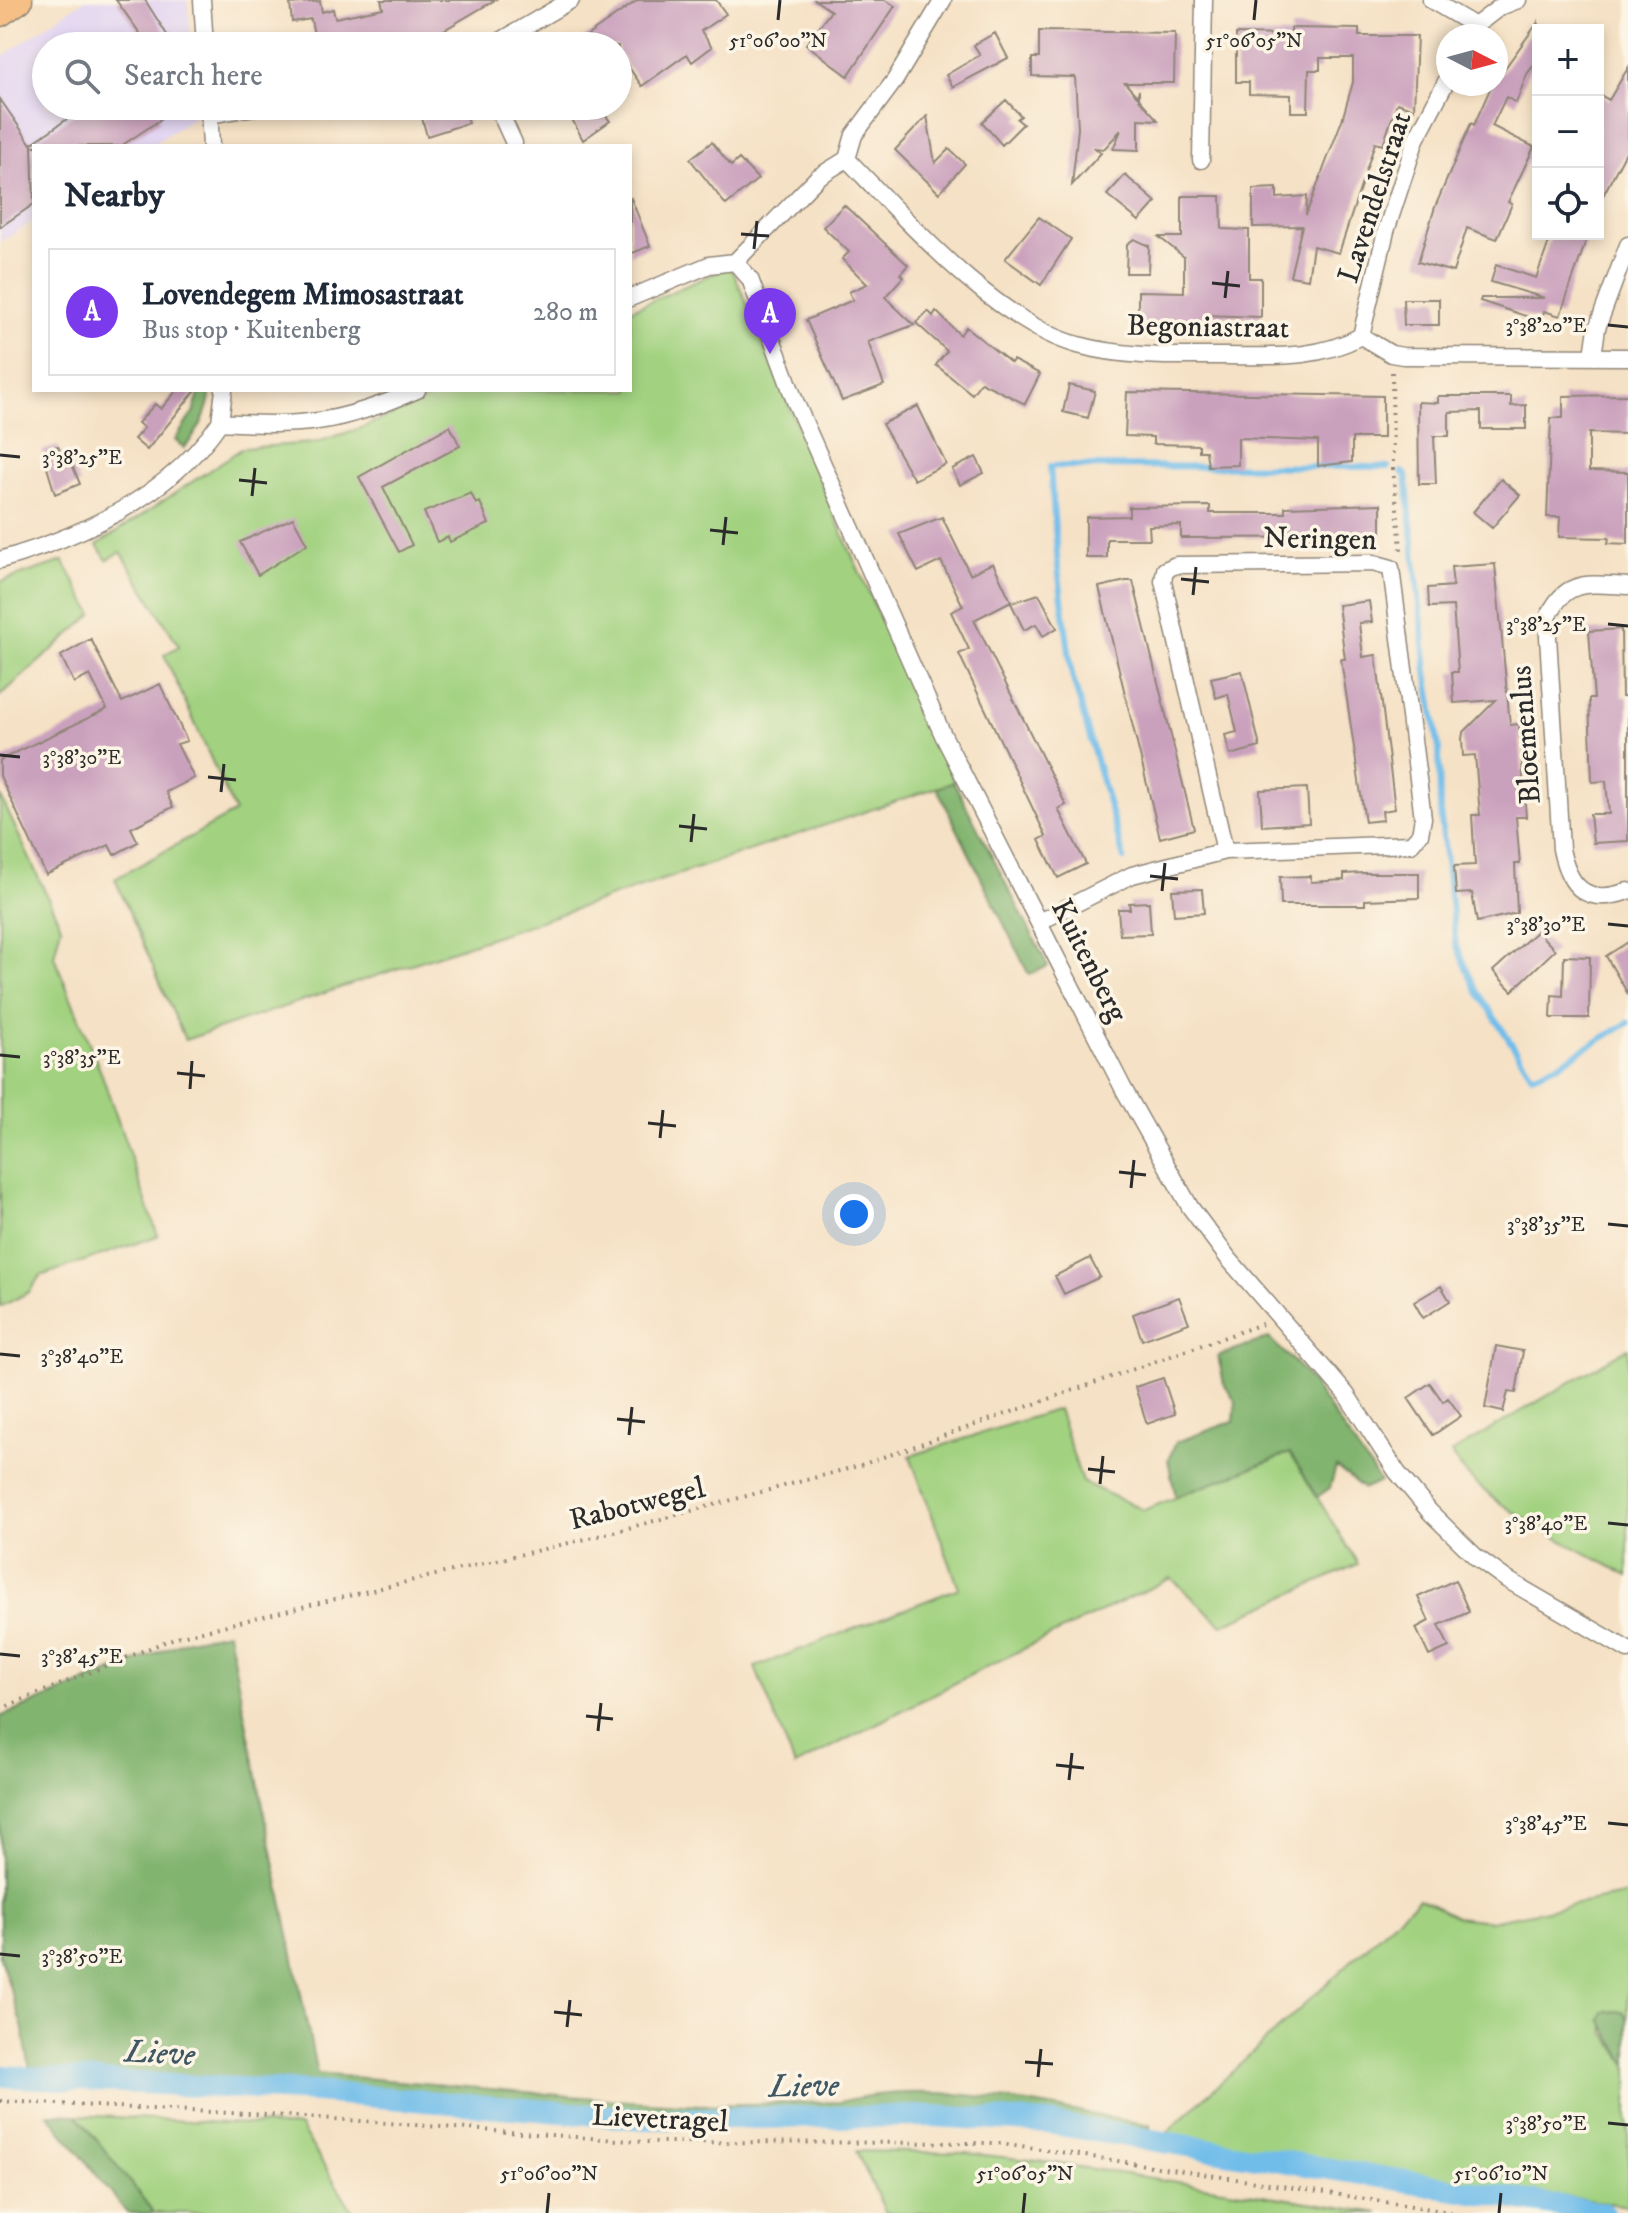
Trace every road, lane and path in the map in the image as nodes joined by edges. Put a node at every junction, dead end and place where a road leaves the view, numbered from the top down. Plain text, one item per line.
1 (19, 0) edge
2 (202, 0) edge
3 (571, 0) edge
4 (943, 0) edge
5 (1204, 0) edge
6 (1431, 0) edge
7 (1518, 0) edge
8 (0, 13) edge
9 (1463, 24) edge
10 (1480, 24) edge
11 (204, 32) edge
12 (516, 32) edge
13 (1439, 96) edge
14 (210, 120) edge
15 (503, 120) edge
16 (514, 143) dead end
17 (211, 144) edge
18 (847, 159) junction
19 (1201, 160) dead end
20 (1628, 245) edge
21 (735, 262) junction
22 (632, 297) edge
23 (1361, 336) junction
24 (1391, 354) junction
25 (1593, 356) junction
26 (1628, 357) edge
27 (224, 392) edge
28 (412, 392) edge
29 (220, 422) junction
30 (0, 560) edge
31 (1391, 568) junction
32 (1628, 586) edge
33 (1225, 851) junction
34 (1628, 891) edge
35 (1039, 922) junction
36 (1279, 1318) junction
37 (1628, 1650) edge
38 (0, 1709) edge
39 (0, 2101) edge
40 (1457, 2213) edge

1 - 8 main road
2 - 11 street
3 - 12 street
4 - 18 street
5 - 19 street
6 - 9 street
7 - 10 street
13 - 23 street, Lavendelstraat
14 - 17 street
15 - 16 street
18 - 21 street
18 - 23 street, Begoniastraat
20 - 25 street
21 - 22 street
21 - 35 street, Kuitenberg
23 - 24 street
24 - 25 street
24 - 31 path
25 - 26 street
27 - 29 street
28 - 29 street
29 - 30 street
31 - 33 street, Neringen
31 - 33 street, Neringen
32 - 34 street, Bloemenlus
33 - 35 street, Neringen
35 - 36 street, Kuitenberg
36 - 37 street, Kuitenberg
36 - 38 path, Rabotwegel
39 - 40 path, Lievetragel

